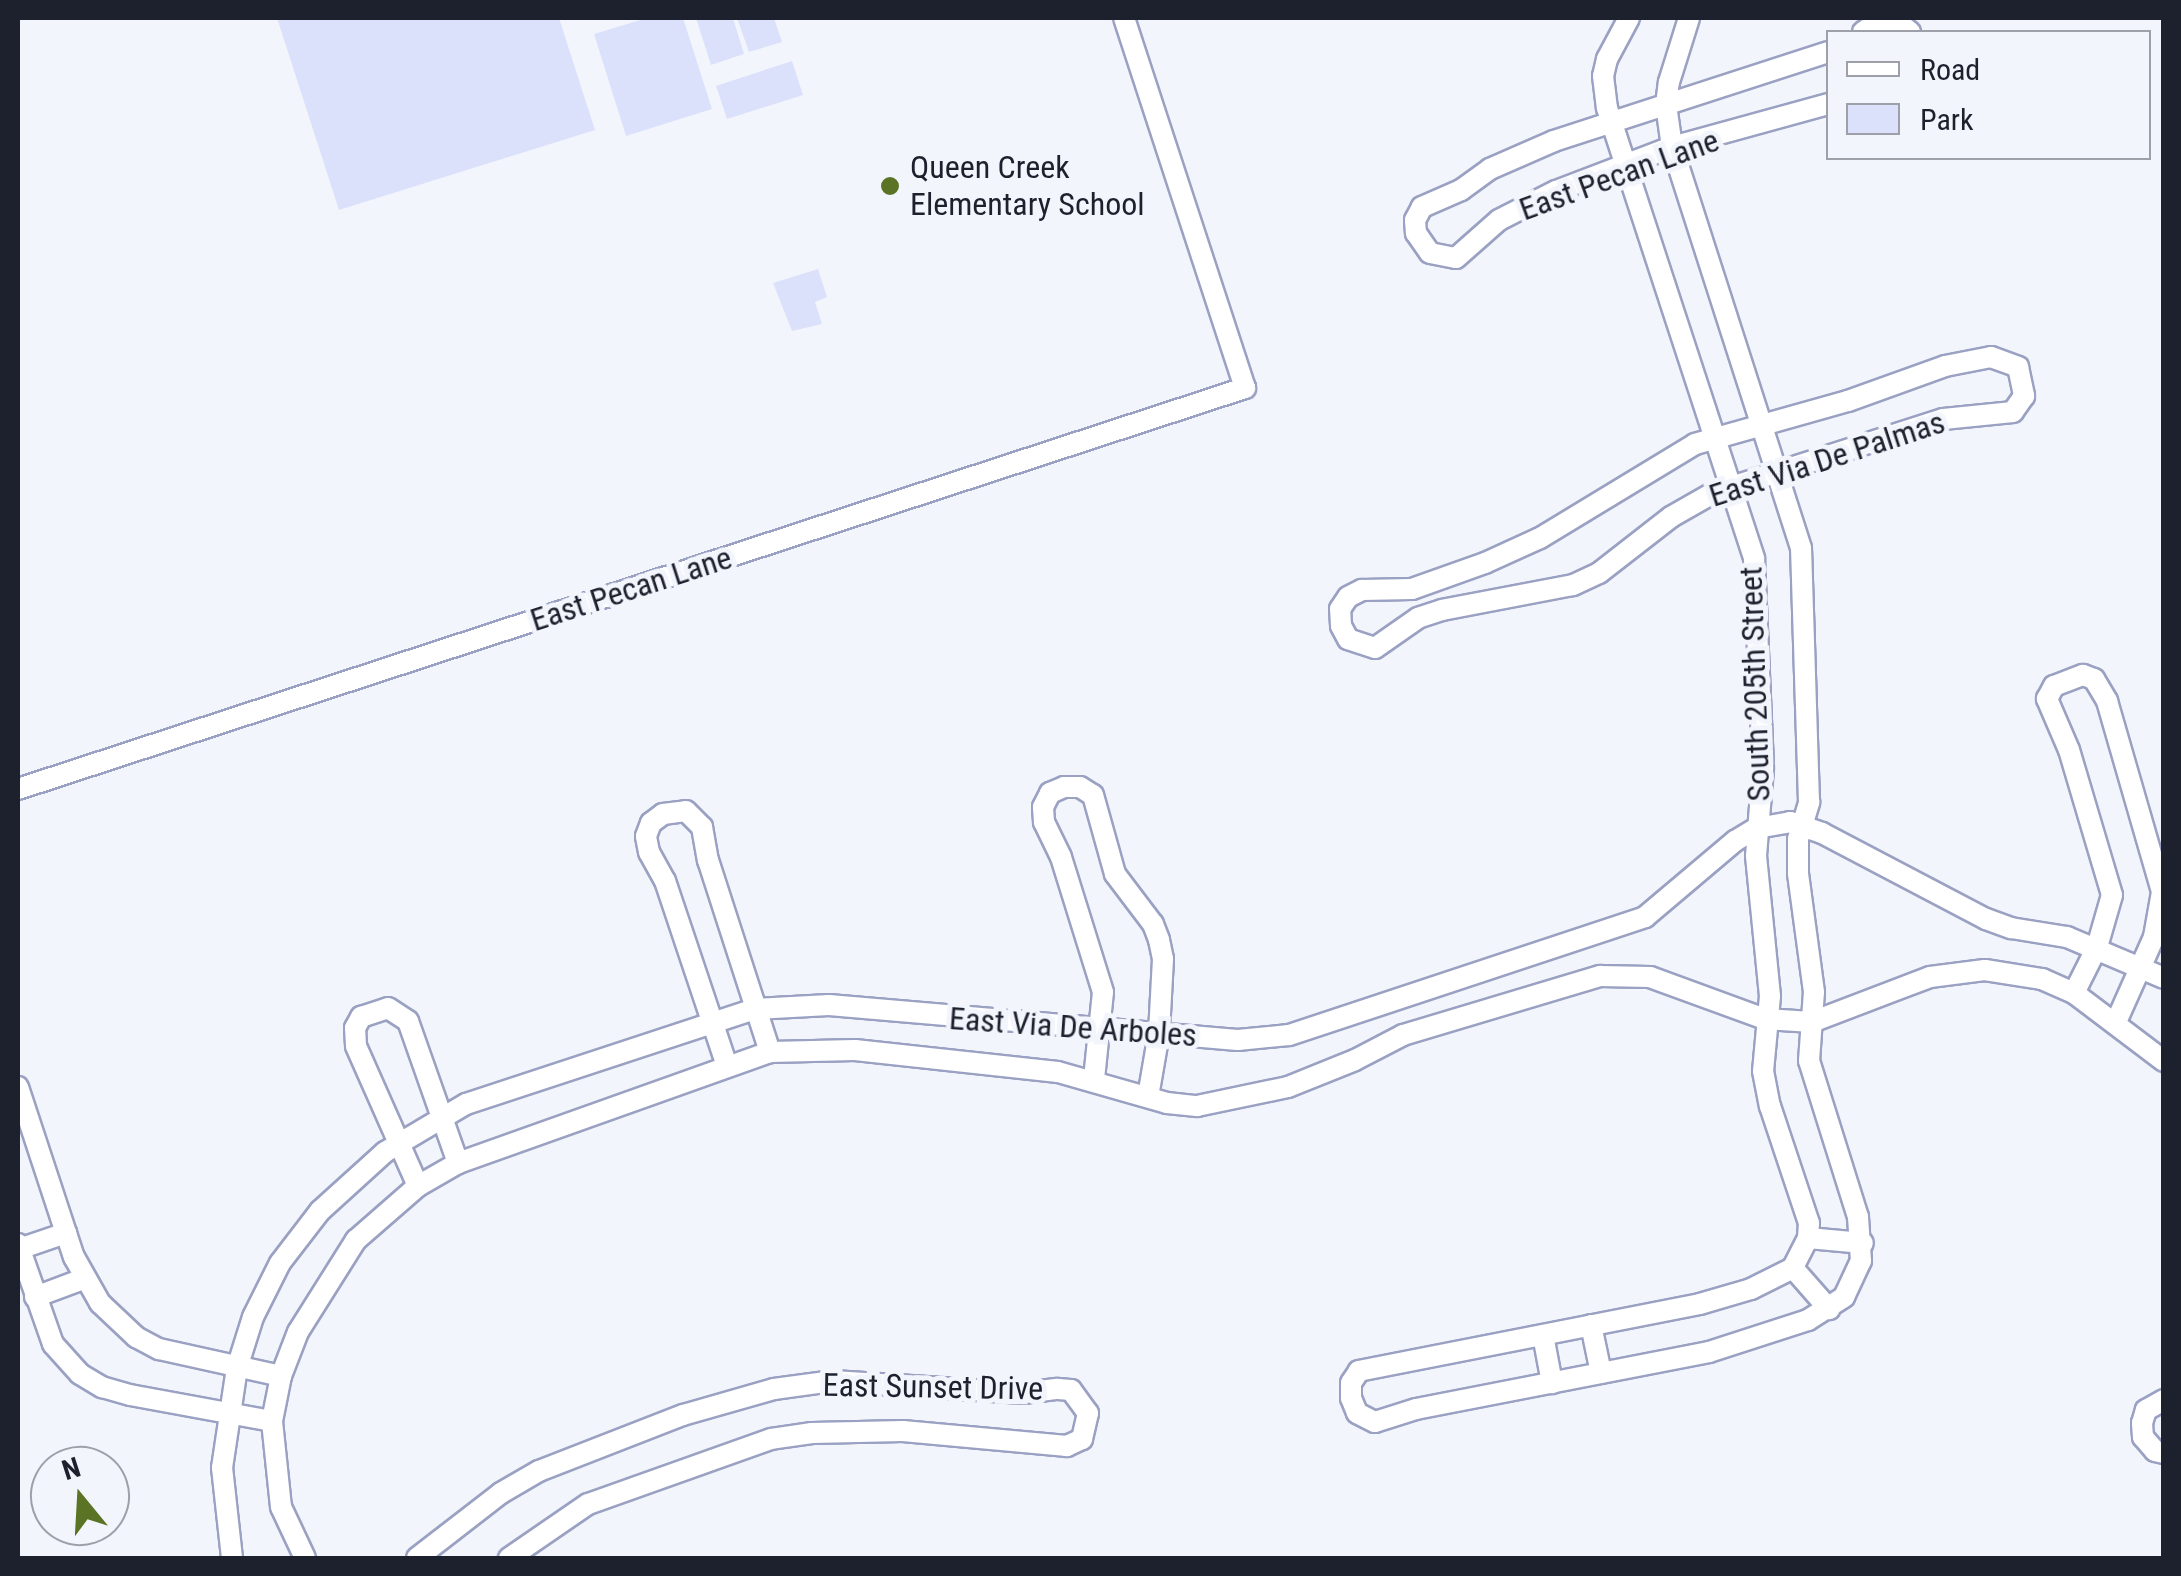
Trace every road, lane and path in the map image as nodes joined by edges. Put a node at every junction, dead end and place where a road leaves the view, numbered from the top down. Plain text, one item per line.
1 (1124, 18) edge
2 (1629, 18) edge
3 (1689, 18) edge
4 (1866, 30) edge
5 (1907, 30) edge
6 (1826, 53) edge
7 (1826, 105) edge
8 (1666, 106) junction
9 (1611, 122) junction
10 (1672, 148) junction
11 (1625, 168) junction
12 (1761, 424) junction
13 (1714, 436) junction
14 (1778, 473) junction
15 (1732, 488) junction
16 (18, 789) edge
17 (1804, 824) junction
18 (1757, 828) junction
19 (2097, 947) junction
20 (2142, 968) junction
21 (2164, 978) edge
22 (2074, 993) junction
23 (755, 1010) junction
24 (1765, 1019) junction
25 (713, 1022) junction
26 (1812, 1022) junction
27 (2115, 1024) junction
28 (1101, 1030) junction
29 (1159, 1032) junction
30 (770, 1052) junction
31 (2164, 1061) edge
32 (727, 1066) junction
33 (1094, 1079) junction
34 (18, 1087) edge
35 (1148, 1097) junction
36 (439, 1118) junction
37 (396, 1144) junction
38 (458, 1162) junction
39 (418, 1186) junction
40 (66, 1233) junction
41 (1808, 1238) junction
42 (1863, 1243) junction
43 (18, 1247) edge
44 (1793, 1268) junction
45 (84, 1279) junction
46 (35, 1297) junction
47 (1829, 1309) junction
48 (1591, 1325) junction
49 (1543, 1335) junction
50 (237, 1368) junction
51 (1601, 1373) junction
52 (281, 1376) junction
53 (1552, 1383) junction
54 (2164, 1400) edge
55 (227, 1416) junction
56 (272, 1421) junction
57 (2164, 1453) edge
58 (232, 1558) edge
59 (305, 1558) edge
60 (417, 1558) edge
61 (510, 1558) edge

1 - 16 street, East Pecan Lane
2 - 9 street, South 205th Street
3 - 8 street, South 205th Street
4 - 5 street
6 - 8 street, East Pecan Lane
7 - 10 street, East Pecan Lane
8 - 9 street, East Pecan Lane
8 - 10 street, South 205th Street
9 - 11 street, South 205th Street
9 - 11 street, East Pecan Lane
10 - 11 street, East Pecan Lane
10 - 12 street, South 205th Street
11 - 13 street, South 205th Street
12 - 13 street, East Via De Palmas
12 - 14 street, South 205th Street
12 - 14 street, East Via De Palmas
13 - 15 street, South 205th Street
13 - 15 street, East Via De Palmas
14 - 15 street, East Via De Palmas
14 - 17 street, South 205th Street
15 - 18 street, South 205th Street
17 - 18 street
17 - 19 street
17 - 26 street, South 205th Street
18 - 24 street, South 205th Street
18 - 29 street, East Via De Arboles
19 - 20 street
19 - 20 street
19 - 22 street
20 - 21 street
20 - 27 street
22 - 26 street, East Via De Arboles
22 - 27 street, East Via De Arboles
23 - 25 street, East Via De Arboles
23 - 25 street
23 - 28 street, East Via De Arboles
23 - 30 street
24 - 26 street, East Via De Arboles
24 - 35 street, East Via De Arboles
24 - 41 street, South 205th Street
25 - 32 street
25 - 36 street, East Via De Arboles
26 - 42 street, South 205th Street
27 - 31 street, East Via De Arboles
28 - 29 street, East Via De Arboles
28 - 29 street
28 - 33 street
29 - 35 street
30 - 32 street, East Via De Arboles
30 - 33 street, East Via De Arboles
32 - 38 street, East Via De Arboles
33 - 35 street, East Via De Arboles
34 - 40 street
36 - 37 street, East Via De Arboles
36 - 37 street
36 - 38 street
37 - 39 street
37 - 50 street, East Via De Arboles
38 - 39 street, East Via De Arboles
39 - 52 street, East Via De Arboles
40 - 43 street
40 - 45 street
41 - 42 street
41 - 44 street
42 - 47 street
43 - 46 street
44 - 47 street
44 - 48 street
45 - 46 street
45 - 50 street
46 - 55 street
47 - 51 street
48 - 49 street
48 - 51 street
49 - 53 street
49 - 53 street
50 - 52 street
50 - 55 street, East Via De Arboles
51 - 53 street
52 - 56 street, East Via De Arboles
54 - 57 street
55 - 56 street
55 - 58 street, East Via De Arboles
56 - 59 street, East Via De Arboles
60 - 61 street, East Sunset Drive

